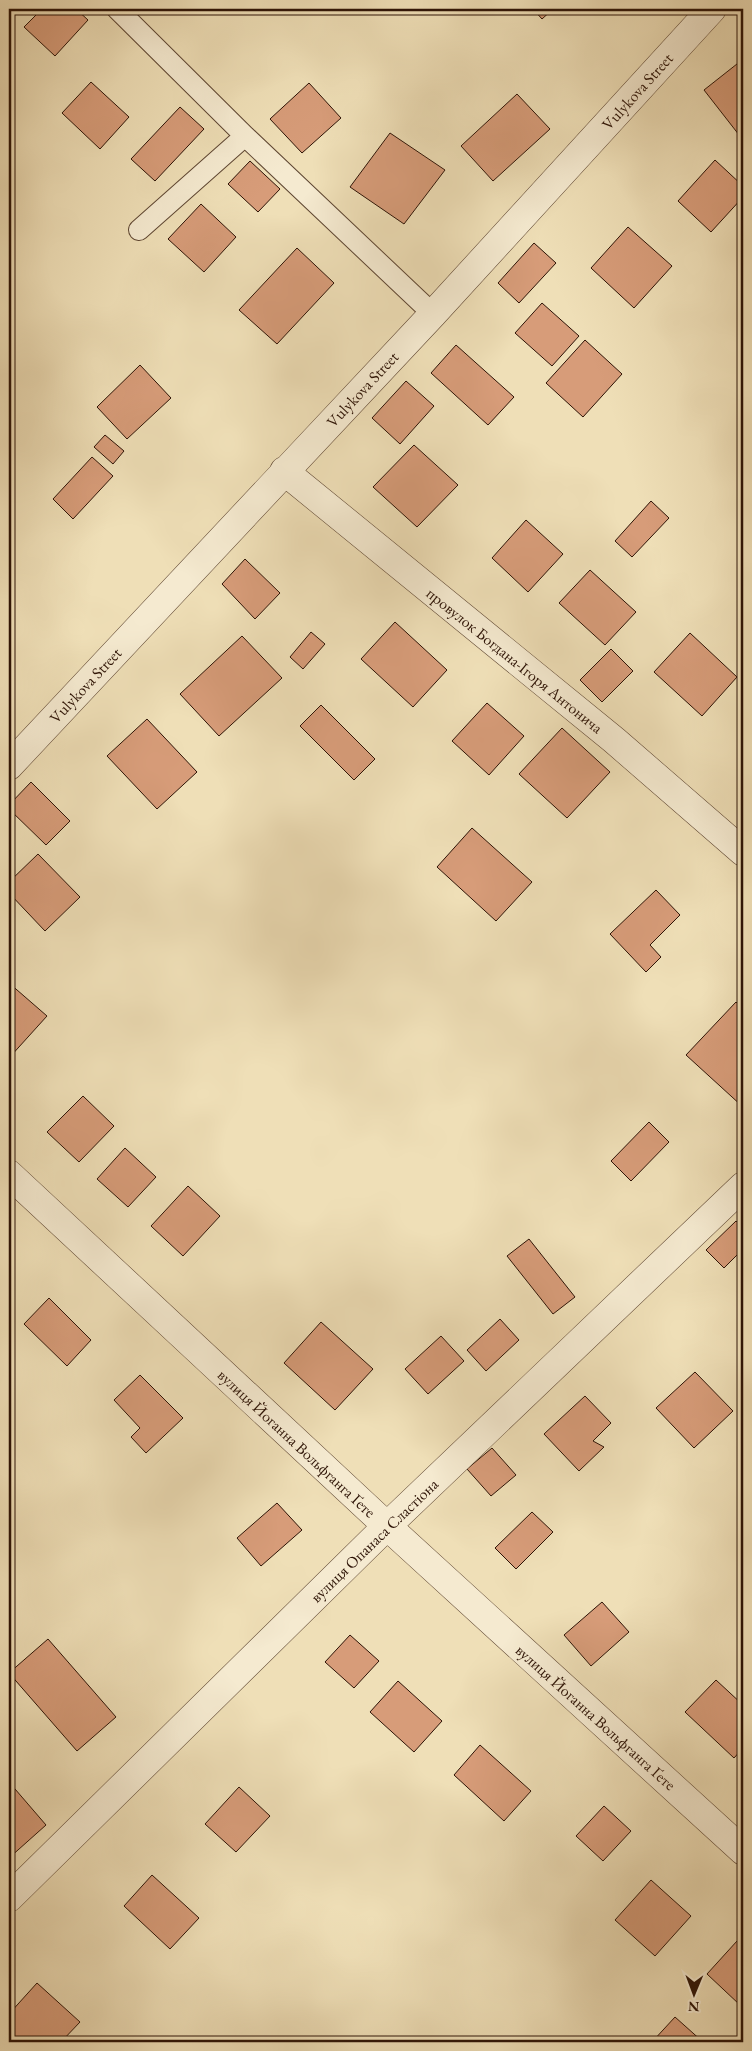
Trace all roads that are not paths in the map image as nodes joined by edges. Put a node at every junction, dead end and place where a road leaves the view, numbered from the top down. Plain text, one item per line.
1 (116, 9) edge
2 (712, 9) edge
3 (245, 136) junction
4 (139, 230) dead end
5 (433, 314) junction
6 (284, 471) junction
7 (9, 766) edge
8 (743, 852) edge
9 (9, 1174) edge
10 (743, 1186) edge
11 (387, 1526) junction
12 (743, 1851) edge
13 (9, 1898) edge

1 - 3 lane
2 - 5 street, Vulykova Street
3 - 4 lane
3 - 5 lane
5 - 6 street, Vulykova Street
6 - 7 street, Vulykova Street
6 - 8 street, провулок Богдана-Ігоря Антонича
9 - 11 street, вулиця Йоганна Вольфганга Ґете
10 - 11 street, вулиця Опанаса Сластіона
11 - 12 street, вулиця Йоганна Вольфганга Ґете
11 - 13 street, вулиця Опанаса Сластіона

